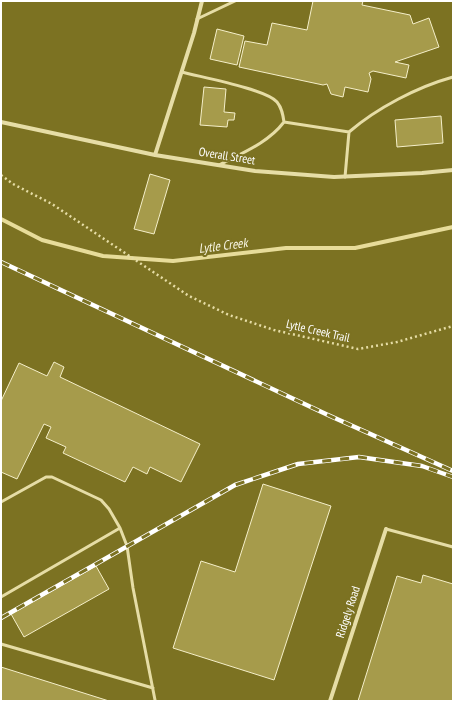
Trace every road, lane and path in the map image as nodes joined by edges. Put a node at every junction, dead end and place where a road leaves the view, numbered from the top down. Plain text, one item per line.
1 (202, 1) edge
2 (235, 1) edge
3 (198, 19) junction
4 (182, 72) junction
5 (453, 77) edge
6 (1, 122) edge
7 (284, 122) junction
8 (349, 132) junction
9 (155, 155) junction
10 (219, 165) junction
11 (453, 170) edge
12 (1, 175) edge
13 (346, 177) junction
14 (453, 326) edge
15 (1, 502) edge
16 (120, 528) junction
17 (386, 529) joint
18 (453, 547) edge
19 (1, 597) edge
20 (1, 644) edge
21 (153, 688) junction
22 (156, 701) edge
23 (330, 701) edge

1 - 3 street
2 - 3 lane
3 - 4 street
4 - 7 lane
4 - 9 street
5 - 8 lane
6 - 9 street, Overall Street
7 - 8 lane
7 - 10 lane
8 - 13 lane
9 - 10 street, Overall Street
10 - 13 street, Overall Street
11 - 13 street, Overall Street
12 - 14 path, Lytle Creek Trail
15 - 16 lane
16 - 19 lane
16 - 21 lane
17 - 18 lane
17 - 23 street, Ridgely Road
20 - 21 lane
21 - 22 lane

